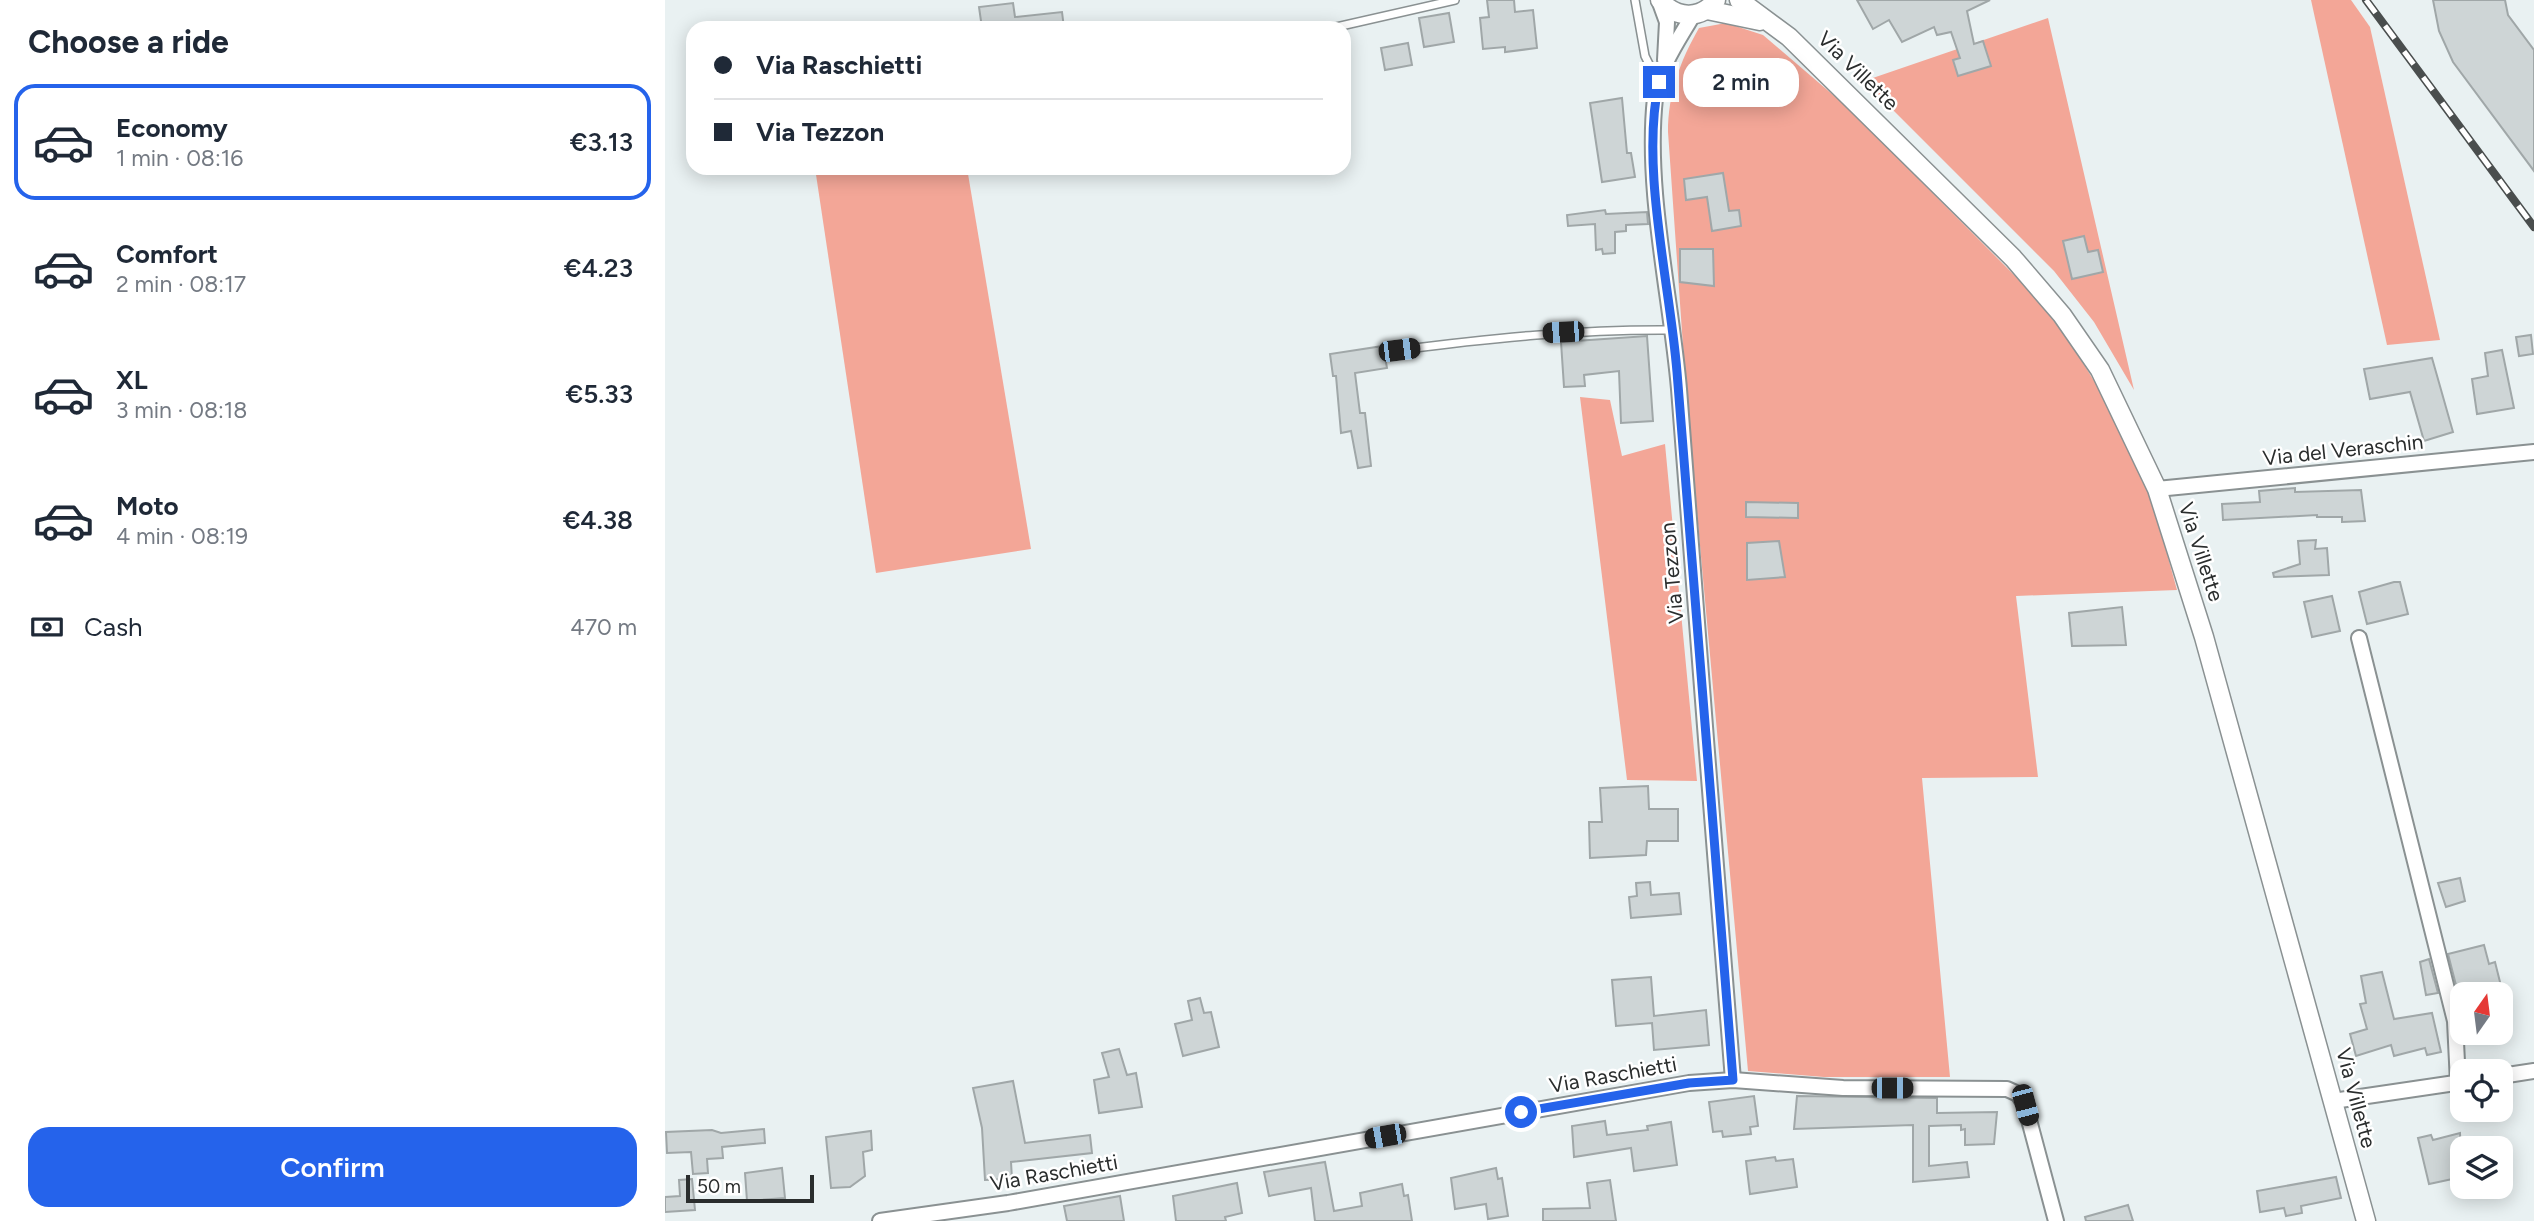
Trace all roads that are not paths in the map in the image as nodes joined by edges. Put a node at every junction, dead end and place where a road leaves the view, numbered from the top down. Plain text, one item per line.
1 (1455, 0) edge
2 (1635, 0) edge
3 (1660, 0) edge
4 (1750, 3) edge
5 (1706, 8) edge
6 (1766, 23) junction
7 (1351, 24) edge
8 (1665, 64) junction
9 (1659, 82) junction
10 (1674, 330) junction
11 (1399, 350) dead end
12 (2534, 452) edge
13 (2157, 489) junction
14 (2359, 638) dead end
15 (2458, 1059) edge
16 (2534, 1071) edge
17 (2513, 1074) edge
18 (1733, 1080) junction
19 (2450, 1083) edge
20 (2333, 1101) junction
21 (880, 1221) edge
22 (2056, 1221) edge
23 (2366, 1221) edge

1 - 7 lane
2 - 9 lane
3 - 5 street, Via Villette
3 - 8 street, Via Tezzon
4 - 6 street, Via Villette
5 - 6 street, Via Villette
5 - 8 street, Via Tezzon
6 - 13 street, Via Villette
8 - 9 street, Via Tezzon
9 - 10 street, Via Tezzon
10 - 11 lane
10 - 18 street, Via Tezzon
12 - 13 street, Via del Veraschin
13 - 20 street, Via Villette
14 - 15 street
16 - 17 street
18 - 21 street, Via Raschietti
18 - 22 street, Via Raschietti
19 - 20 street
20 - 23 street, Via Villette

